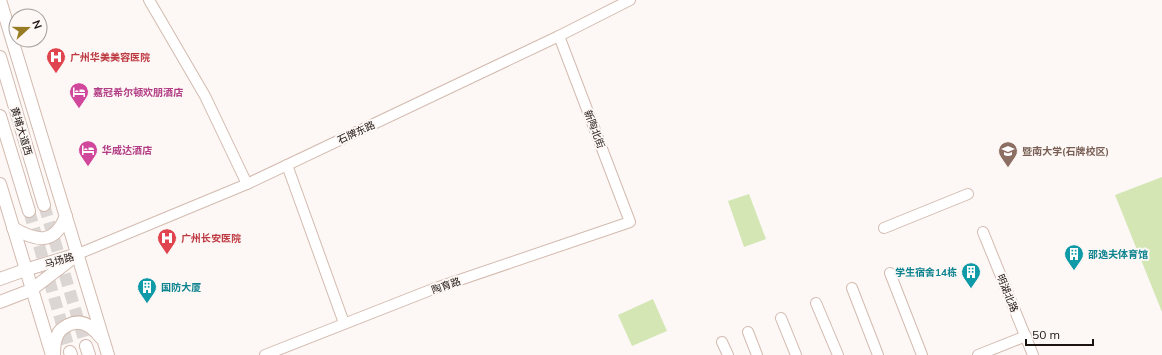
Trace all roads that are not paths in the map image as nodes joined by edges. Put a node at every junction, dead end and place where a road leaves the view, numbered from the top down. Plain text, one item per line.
1 (0, 0) edge
2 (149, 0) edge
3 (630, 0) edge
4 (559, 36) junction
5 (0, 57) edge
6 (0, 116) edge
7 (287, 165) junction
8 (0, 184) edge
9 (247, 184) junction
10 (968, 194) dead end
11 (44, 205) tunnel mouth
12 (29, 211) tunnel mouth
13 (66, 216) junction
14 (630, 222) joint
15 (13, 228) junction
16 (884, 228) dead end
17 (983, 232) dead end
18 (78, 254) junction
19 (25, 270) junction
20 (890, 273) dead end
21 (0, 279) edge
22 (852, 288) dead end
23 (31, 290) junction
24 (0, 302) edge
25 (816, 303) dead end
26 (781, 318) dead end
27 (344, 324) junction
28 (748, 332) dead end
29 (1026, 336) junction
30 (104, 342) junction
31 (722, 342) dead end
32 (53, 355) edge
33 (108, 355) edge
34 (265, 355) edge
35 (728, 355) edge
36 (757, 355) edge
37 (796, 355) edge
38 (838, 355) edge
39 (878, 355) edge
40 (922, 355) edge
41 (978, 355) edge
42 (1033, 355) edge

1 - 13 main road
2 - 9 street
3 - 4 street, 石牌东路
4 - 7 street, 石牌东路
4 - 14 street, 新陶北街
5 - 11 main road, 黄埔大道西
6 - 12 main road, 黄埔大道西
7 - 9 street, 石牌东路
7 - 27 street
8 - 15 main road
9 - 18 street, 石牌东路
10 - 16 street
13 - 15 main road
13 - 18 main road
14 - 27 street, 陶育路
15 - 19 main road
17 - 29 street, 明湖北路
18 - 19 main road, 马场路
18 - 23 main road, 马场路
18 - 30 main road
19 - 21 main road, 马场路
19 - 23 main road
20 - 40 street
22 - 39 street
23 - 24 main road, 马场路
23 - 32 main road
25 - 38 street
26 - 37 street
27 - 34 street, 陶育路
28 - 36 street
29 - 41 street
29 - 42 street, 明湖北路
30 - 32 main road
30 - 33 main road
31 - 35 street

